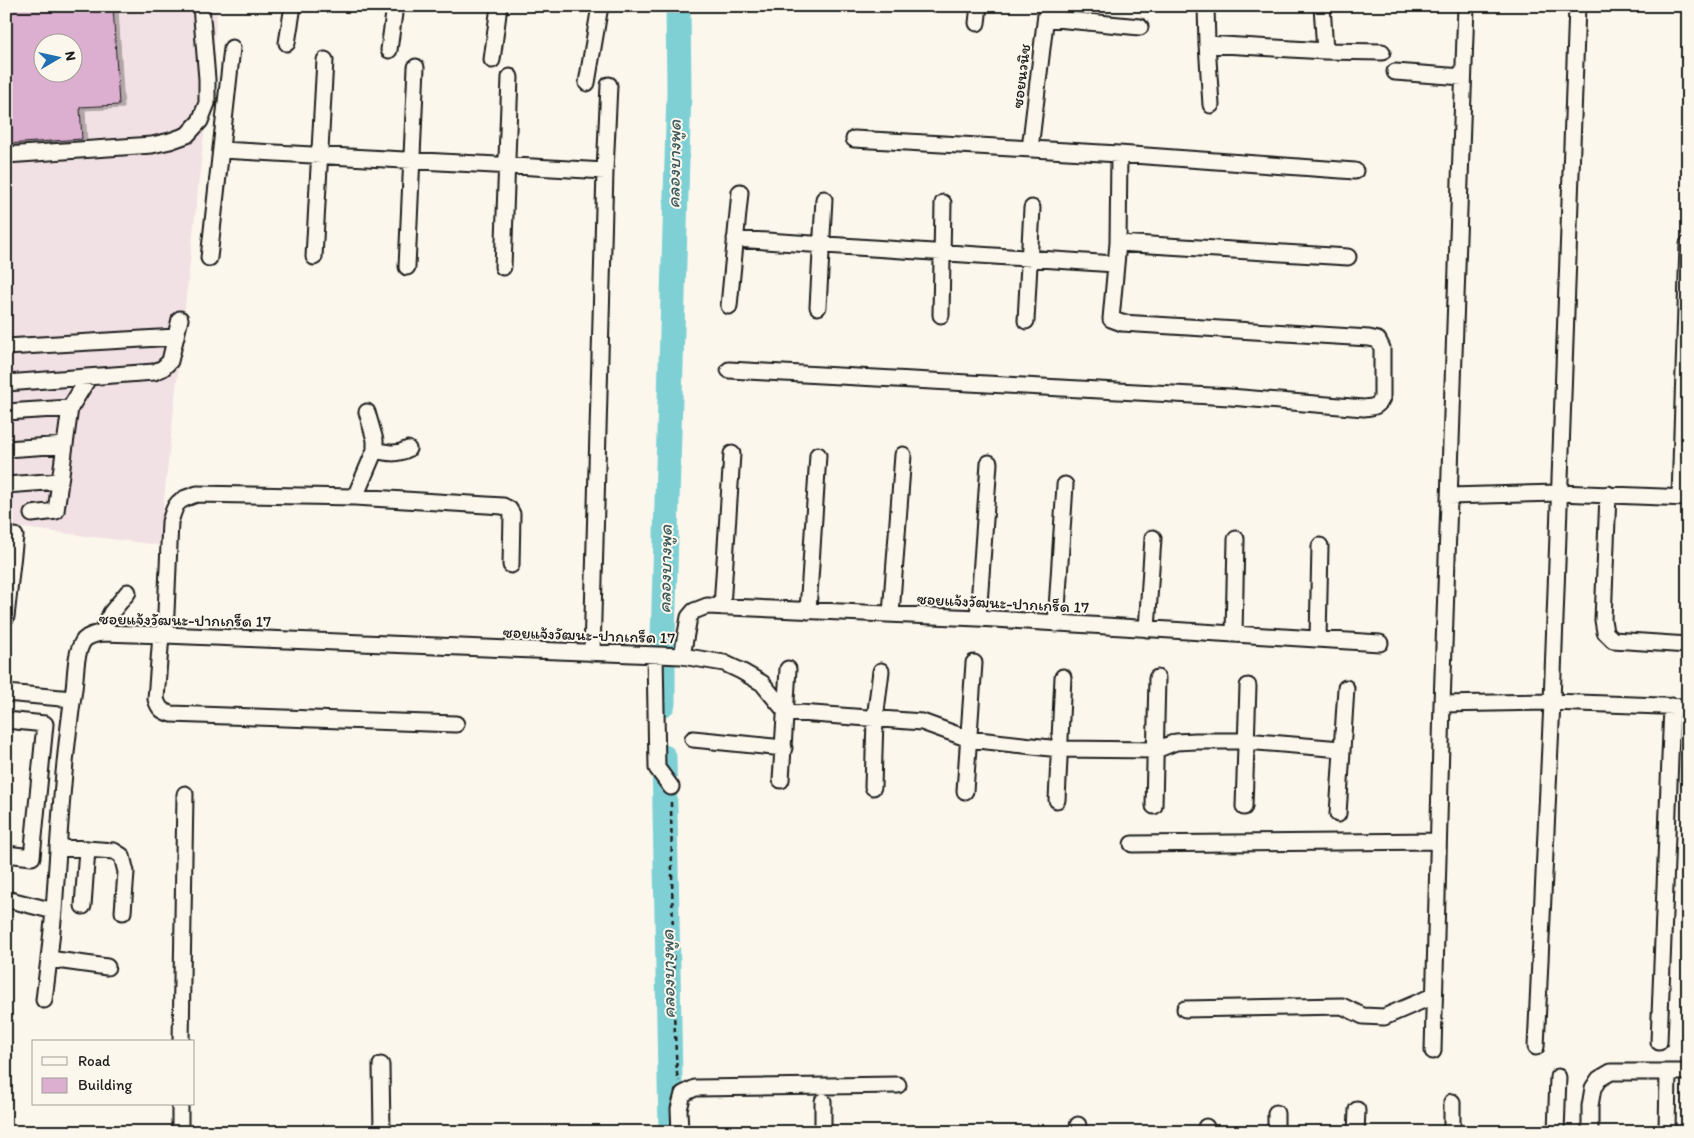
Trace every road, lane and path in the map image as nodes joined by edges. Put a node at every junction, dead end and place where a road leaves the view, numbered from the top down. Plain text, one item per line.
1 (201, 6) edge
2 (292, 6) edge
3 (395, 6) edge
4 (499, 6) edge
5 (600, 6) edge
6 (979, 6) edge
7 (1206, 6) edge
8 (1322, 6) edge
9 (1466, 6) edge
10 (1577, 6) edge
11 (1046, 12) edge
12 (977, 23) dead end
13 (1140, 27) dead end
14 (287, 43) dead end
15 (1206, 44) junction
16 (232, 48) dead end
17 (389, 50) dead end
18 (1325, 51) junction
19 (1382, 52) dead end
20 (325, 60) dead end
21 (492, 60) dead end
22 (416, 67) dead end
23 (1395, 72) dead end
24 (510, 77) dead end
25 (1463, 77) junction
26 (587, 83) dead end
27 (609, 85) dead end
28 (1211, 105) dead end
29 (854, 139) dead end
30 (1030, 149) junction
31 (222, 150) junction
32 (1119, 154) junction
33 (6, 155) edge
34 (320, 155) junction
35 (412, 161) junction
36 (507, 166) junction
37 (605, 171) junction
38 (1355, 171) dead end
39 (740, 192) dead end
40 (824, 199) dead end
41 (943, 203) dead end
42 (1032, 208) dead end
43 (735, 239) junction
44 (1118, 243) junction
45 (821, 244) junction
46 (1688, 244) edge
47 (941, 252) junction
48 (314, 257) dead end
49 (1348, 257) dead end
50 (209, 258) dead end
51 (1029, 258) junction
52 (1115, 264) junction
53 (407, 267) dead end
54 (503, 267) dead end
55 (729, 306) dead end
56 (818, 307) dead end
57 (941, 315) dead end
58 (180, 319) dead end
59 (1026, 321) dead end
60 (176, 337) junction
61 (6, 347) edge
62 (729, 370) dead end
63 (89, 377) junction
64 (6, 383) edge
65 (70, 408) junction
66 (6, 412) edge
67 (367, 412) dead end
68 (65, 445) junction
69 (6, 449) edge
70 (408, 449) dead end
71 (375, 450) junction
72 (732, 454) dead end
73 (818, 455) dead end
74 (903, 455) dead end
75 (989, 463) dead end
76 (60, 480) junction
77 (6, 485) edge
78 (1065, 485) dead end
79 (1559, 493) junction
80 (1608, 494) junction
81 (1449, 496) junction
82 (356, 497) junction
83 (1684, 498) edge
84 (32, 514) dead end
85 (15, 536) dead end
86 (1153, 538) dead end
87 (1236, 539) dead end
88 (1320, 546) dead end
89 (512, 565) dead end
90 (128, 592) dead end
91 (722, 607) junction
92 (808, 611) junction
93 (892, 614) junction
94 (6, 617) edge
95 (978, 618) junction
96 (1056, 624) junction
97 (1147, 628) junction
98 (102, 633) junction
99 (1234, 634) junction
100 (163, 635) junction
101 (1318, 639) junction
102 (1380, 643) dead end
103 (1688, 645) edge
104 (592, 653) junction
105 (666, 656) junction
106 (974, 663) dead end
107 (788, 669) dead end
108 (881, 671) dead end
109 (1063, 677) dead end
110 (1157, 678) dead end
111 (1248, 686) dead end
112 (1346, 688) dead end
113 (6, 693) edge
114 (72, 699) junction
115 (1552, 702) junction
116 (1442, 704) junction
117 (1672, 706) junction
118 (1688, 707) edge
119 (786, 712) junction
120 (875, 719) junction
121 (6, 720) edge
122 (456, 724) dead end
123 (969, 739) junction
124 (693, 740) dead end
125 (1246, 741) junction
126 (784, 748) junction
127 (1059, 749) junction
128 (1341, 749) junction
129 (1156, 750) junction
130 (781, 780) dead end
131 (671, 787) joint
132 (873, 788) dead end
133 (965, 791) dead end
134 (186, 794) dead end
135 (1057, 800) dead end
136 (1154, 806) dead end
137 (1244, 807) dead end
138 (1338, 814) dead end
139 (1438, 841) junction
140 (1132, 844) dead end
141 (58, 847) junction
142 (87, 849) junction
143 (6, 854) edge
144 (6, 899) edge
145 (83, 906) dead end
146 (54, 910) junction
147 (123, 912) dead end
148 (49, 959) junction
149 (107, 967) dead end
150 (1433, 996) junction
151 (44, 1000) dead end
152 (1185, 1008) dead end
153 (182, 1040) edge
154 (1659, 1042) dead end
155 (1536, 1047) dead end
156 (1433, 1051) dead end
157 (380, 1065) dead end
158 (1668, 1072) junction
159 (1688, 1072) edge
160 (1558, 1076) dead end
161 (898, 1085) dead end
162 (683, 1094) junction
163 (823, 1101) dead end
164 (1452, 1102) dead end
165 (180, 1106) edge
166 (1357, 1110) dead end
167 (1276, 1113) dead end
168 (180, 1132) edge
169 (382, 1132) edge
170 (680, 1132) edge
171 (823, 1132) edge
172 (1276, 1132) edge
173 (1356, 1132) edge
174 (1452, 1132) edge
175 (1556, 1132) edge
176 (1590, 1132) edge
177 (1667, 1132) edge

1 - 33 street
2 - 14 street
3 - 17 street
4 - 21 street
5 - 26 street
6 - 12 street
7 - 15 street
8 - 18 street
9 - 25 street
10 - 79 street
11 - 13 street
11 - 30 street, ซอยนวนิช
15 - 18 street
15 - 28 street
16 - 31 street
18 - 19 street
20 - 34 street
22 - 35 street
23 - 25 street
24 - 36 street
25 - 81 street
27 - 37 street
29 - 30 street
30 - 32 street
31 - 34 street
31 - 50 street
32 - 38 street
32 - 44 street
34 - 35 street
34 - 48 street
35 - 36 street
35 - 53 street
36 - 37 street
36 - 54 street
37 - 104 street
39 - 43 street
40 - 45 street
41 - 47 street
42 - 51 street
43 - 45 street
43 - 55 street
44 - 49 street
44 - 52 street
45 - 47 street
45 - 56 street
46 - 83 street
47 - 51 street
47 - 57 street
51 - 52 street
51 - 59 street
52 - 62 street
58 - 60 street
60 - 61 street
60 - 63 street
63 - 64 street
63 - 65 street
65 - 66 street
65 - 68 street
67 - 71 street
68 - 69 street
68 - 76 street
70 - 71 street
71 - 82 street
72 - 91 street
73 - 92 street
74 - 93 street
75 - 95 street
76 - 77 street
76 - 84 street
78 - 96 street
79 - 80 street
79 - 81 street
79 - 115 street
80 - 83 street
80 - 103 street
81 - 116 street
82 - 89 street
82 - 100 street
85 - 94 street
86 - 97 street
87 - 99 street
88 - 101 street
90 - 98 street
91 - 92 street, ซอยแจ้งวัฒนะ-ปากเกร็ด 17
91 - 105 street, ซอยแจ้งวัฒนะ-ปากเกร็ด 17
92 - 93 street, ซอยแจ้งวัฒนะ-ปากเกร็ด 17
93 - 95 street, ซอยแจ้งวัฒนะ-ปากเกร็ด 17
95 - 96 street, ซอยแจ้งวัฒนะ-ปากเกร็ด 17
96 - 97 street, ซอยแจ้งวัฒนะ-ปากเกร็ด 17
97 - 99 street, ซอยแจ้งวัฒนะ-ปากเกร็ด 17
98 - 100 street, ซอยแจ้งวัฒนะ-ปากเกร็ด 17
98 - 114 street, ซอยแจ้งวัฒนะ-ปากเกร็ด 17
99 - 101 street, ซอยแจ้งวัฒนะ-ปากเกร็ด 17
100 - 104 street, ซอยแจ้งวัฒนะ-ปากเกร็ด 17
100 - 122 street
101 - 102 street, ซอยแจ้งวัฒนะ-ปากเกร็ด 17
104 - 105 street, ซอยแจ้งวัฒนะ-ปากเกร็ด 17
105 - 119 street
105 - 131 street
106 - 123 street
107 - 119 street
108 - 120 street
109 - 127 street
110 - 129 street
111 - 125 street
112 - 128 street
113 - 114 street
114 - 141 street, ซอยแจ้งวัฒนะ-ปากเกร็ด 17
115 - 116 street
115 - 117 street
115 - 155 street
116 - 139 street
117 - 118 street
117 - 154 street
119 - 120 street
119 - 126 street
120 - 123 street
120 - 132 street
121 - 143 street
123 - 127 street
123 - 133 street
124 - 126 street
125 - 128 street
125 - 129 street
125 - 137 street
126 - 130 street
127 - 129 street
127 - 135 street
128 - 138 street
129 - 136 street
131 - 162 path
134 - 153 street
139 - 140 street
139 - 150 street
141 - 142 street
141 - 146 street, ซอยแจ้งวัฒนะ-ปากเกร็ด 17
142 - 145 street
142 - 147 street
144 - 146 street
146 - 148 street, ซอยแจ้งวัฒนะ-ปากเกร็ด 17
148 - 149 street
148 - 151 street, ซอยแจ้งวัฒนะ-ปากเกร็ด 17
150 - 152 street
150 - 156 street
157 - 169 street
158 - 159 street
158 - 176 street
158 - 177 street
160 - 175 street
161 - 162 street
162 - 170 street
163 - 171 street
164 - 174 street
165 - 168 street
166 - 173 street
167 - 172 street

